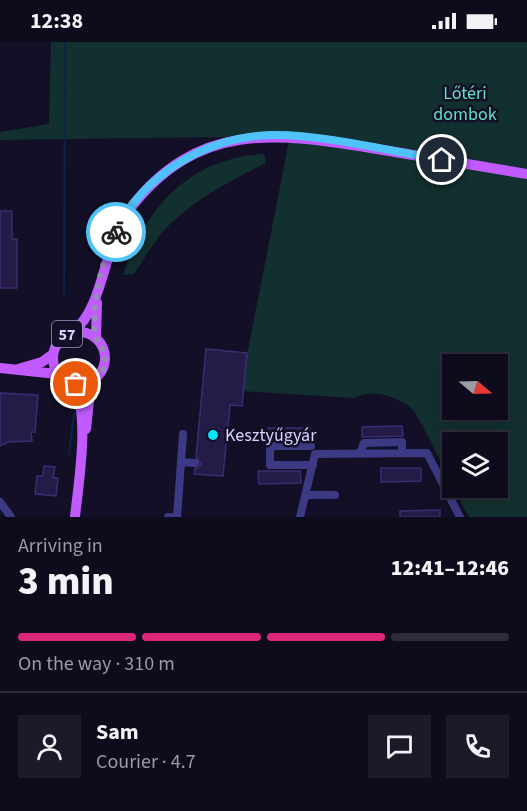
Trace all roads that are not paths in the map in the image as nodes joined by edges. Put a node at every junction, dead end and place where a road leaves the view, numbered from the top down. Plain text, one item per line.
1 (527, 174) edge
2 (99, 284) junction
3 (72, 332) junction
4 (96, 337) junction
5 (53, 354) junction
6 (0, 368) edge
7 (15, 370) junction
8 (66, 380) junction
9 (91, 382) junction
10 (183, 434) dead end
11 (311, 446) dead end
12 (181, 462) junction
13 (195, 463) dead end
14 (313, 465) junction
15 (80, 468) junction
16 (306, 495) junction
17 (334, 495) dead end
18 (0, 502) edge
19 (11, 517) edge
20 (75, 517) edge
21 (177, 517) edge
22 (300, 517) edge
23 (460, 517) edge

1 - 2 main road, 57
2 - 3 main road, 57
2 - 4 main road, 57
3 - 4 main road, 57
3 - 5 main road, 57
4 - 9 main road, 57
5 - 7 main road
5 - 8 main road, 57
6 - 7 main road
7 - 8 main road
8 - 9 main road
8 - 15 main road, 57
9 - 15 main road, 57
10 - 12 street
11 - 14 street
12 - 13 street
12 - 21 street
14 - 16 street
14 - 23 street
15 - 20 main road, 57
16 - 17 street
16 - 22 street
18 - 19 street

